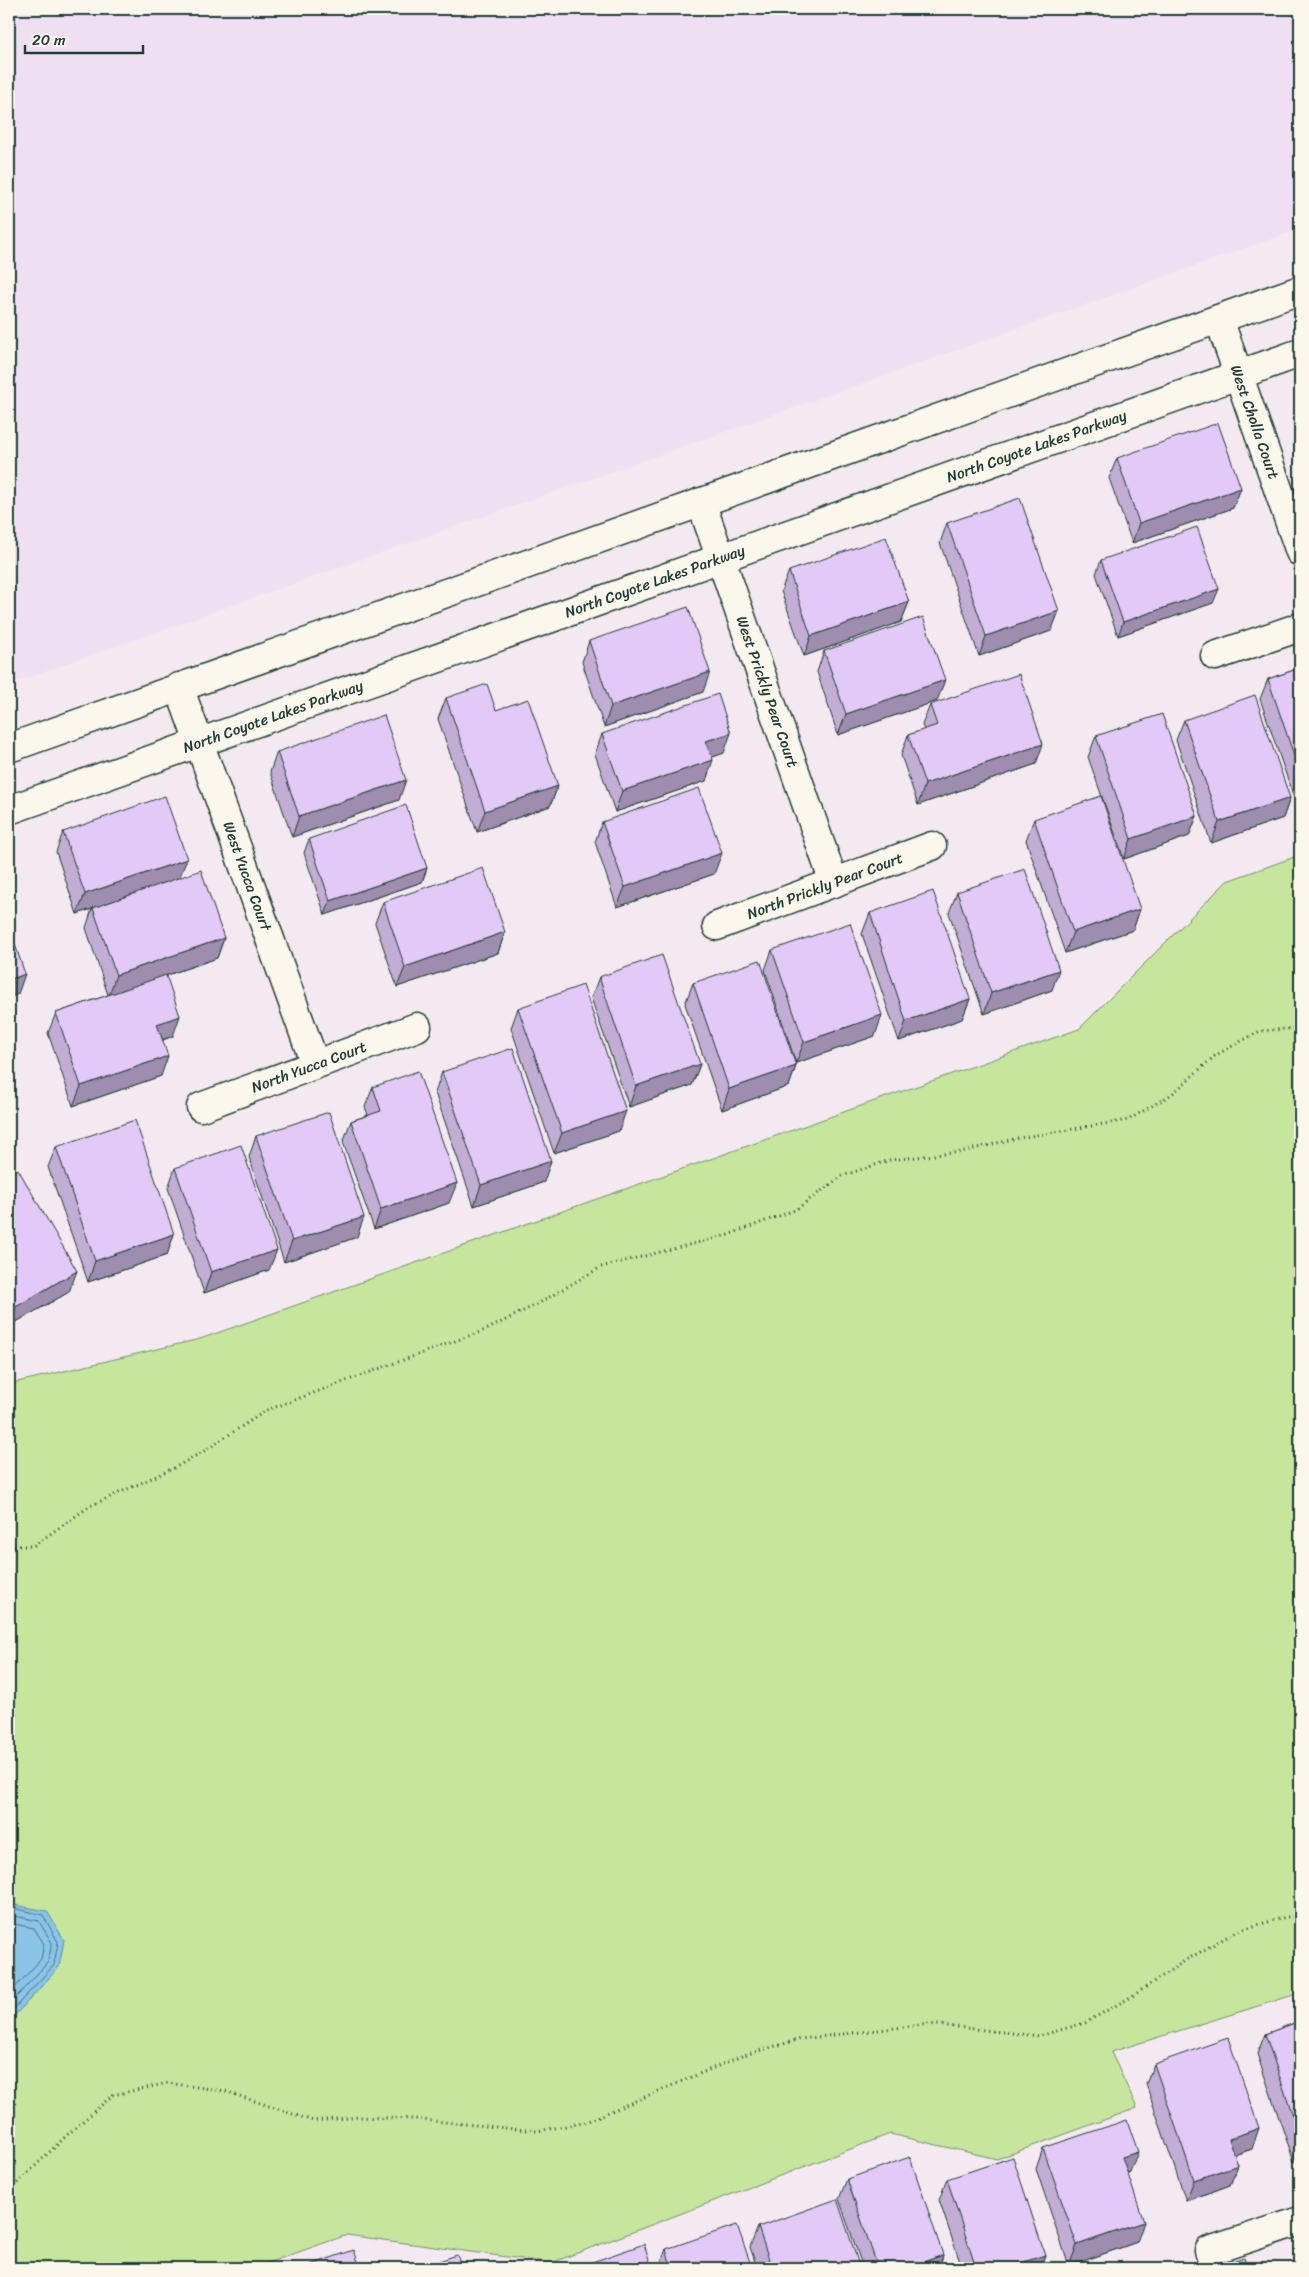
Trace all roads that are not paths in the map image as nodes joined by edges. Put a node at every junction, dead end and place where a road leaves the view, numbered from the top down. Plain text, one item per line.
1 (1300, 290) edge
2 (1219, 319) junction
3 (1300, 353) edge
4 (1239, 375) junction
5 (701, 502) junction
6 (1300, 552) edge
7 (720, 558) junction
8 (1300, 626) edge
9 (1215, 656) dead end
10 (179, 687) junction
11 (199, 743) junction
12 (9, 748) edge
13 (9, 810) edge
14 (932, 846) dead end
15 (834, 883) junction
16 (717, 926) dead end
17 (417, 1026) dead end
18 (315, 1064) junction
19 (201, 1107) dead end
20 (1300, 2221) edge
21 (1209, 2251) dead end

1 - 2 street
2 - 4 street, West Cholla Court
2 - 5 street
3 - 4 street, North Coyote Lakes Parkway
4 - 6 street, West Cholla Court
4 - 7 street, North Coyote Lakes Parkway
5 - 7 street, West Prickly Pear Court
5 - 10 street
7 - 11 street, North Coyote Lakes Parkway
7 - 15 street, West Prickly Pear Court
8 - 9 street
10 - 11 street, West Yucca Court
10 - 12 street
11 - 13 street, North Coyote Lakes Parkway
11 - 18 street, West Yucca Court
14 - 15 street, North Prickly Pear Court
15 - 16 street, North Prickly Pear Court
17 - 18 street, North Yucca Court
18 - 19 street, North Yucca Court
20 - 21 street

